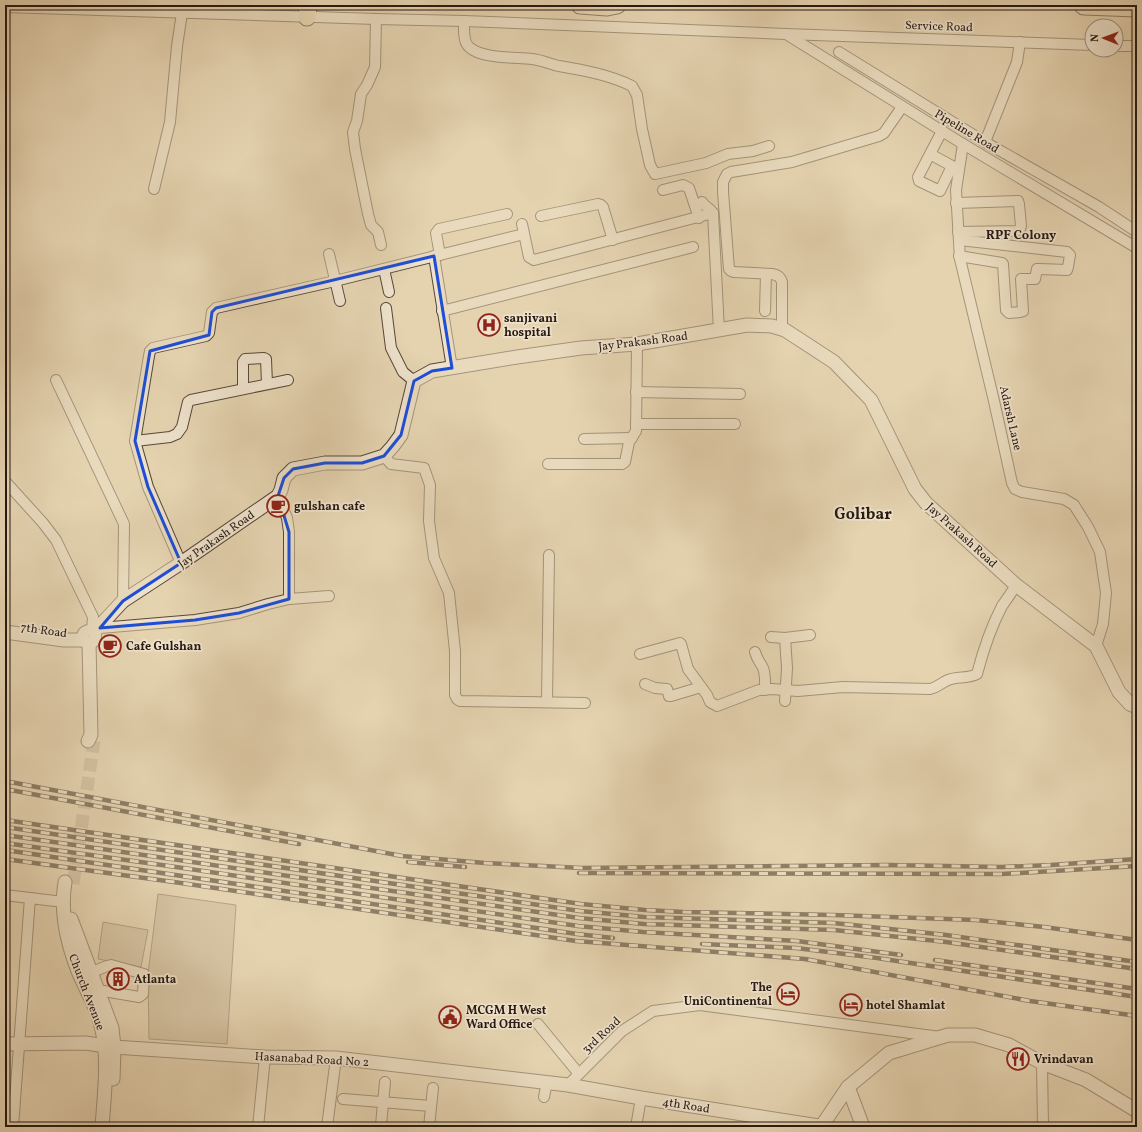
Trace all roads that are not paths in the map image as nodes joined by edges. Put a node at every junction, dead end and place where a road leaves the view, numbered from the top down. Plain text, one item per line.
1 (580, 5) edge
2 (617, 5) edge
3 (1084, 5) edge
4 (5, 7) edge
5 (1137, 7) edge
6 (307, 11) edge
7 (182, 13) junction
8 (376, 19) junction
9 (464, 21) junction
10 (786, 34) junction
11 (1020, 42) junction
12 (1084, 45) edge
13 (1124, 46) edge
14 (1137, 46) edge
15 (839, 52) dead end
16 (902, 106) junction
17 (942, 132) junction
18 (985, 142) junction
19 (962, 144) junction
20 (769, 146) dead end
21 (930, 154) junction
22 (943, 187) junction
23 (154, 189) dead end
24 (663, 190) dead end
25 (956, 190) junction
26 (702, 202) dead end
27 (956, 203) junction
28 (713, 213) junction
29 (507, 214) dead end
30 (541, 216) dead end
31 (699, 218) junction
32 (1137, 232) edge
33 (958, 236) junction
34 (613, 240) junction
35 (381, 245) dead end
36 (693, 246) dead end
37 (1137, 248) edge
38 (329, 254) dead end
39 (437, 256) junction
40 (959, 256) junction
41 (384, 269) junction
42 (766, 274) junction
43 (335, 280) junction
44 (389, 292) dead end
45 (340, 301) dead end
46 (386, 308) dead end
47 (442, 311) junction
48 (765, 311) dead end
49 (782, 329) junction
50 (719, 331) junction
51 (637, 344) junction
52 (452, 368) junction
53 (56, 380) dead end
54 (288, 380) dead end
55 (414, 381) junction
56 (266, 384) junction
57 (243, 389) junction
58 (636, 392) junction
59 (740, 394) dead end
60 (636, 424) junction
61 (735, 424) dead end
62 (632, 438) junction
63 (584, 439) dead end
64 (135, 441) junction
65 (384, 456) junction
66 (548, 464) dead end
67 (5, 481) edge
68 (278, 496) junction
69 (549, 555) dead end
70 (181, 563) junction
71 (1016, 585) junction
72 (329, 596) dead end
73 (289, 599) junction
74 (123, 601) junction
75 (5, 624) edge
76 (5, 632) edge
77 (90, 635) junction
78 (810, 635) dead end
79 (771, 637) dead end
80 (785, 638) junction
81 (1096, 646) junction
82 (755, 652) dead end
83 (640, 654) dead end
84 (645, 684) dead end
85 (701, 688) junction
86 (765, 690) junction
87 (786, 690) junction
88 (785, 701) dead end
89 (547, 702) junction
90 (585, 703) dead end
91 (1137, 707) edge
92 (91, 739) tunnel mouth
93 (5, 895) edge
94 (30, 898) junction
95 (63, 902) junction
96 (86, 975) junction
97 (98, 990) junction
98 (538, 1024) dead end
99 (941, 1037) junction
100 (5, 1044) edge
101 (20, 1044) junction
102 (109, 1046) junction
103 (265, 1057) junction
104 (336, 1058) junction
105 (1042, 1063) junction
106 (579, 1074) junction
107 (385, 1082) dead end
108 (547, 1082) junction
109 (568, 1085) junction
110 (848, 1087) junction
111 (433, 1088) dead end
112 (544, 1097) dead end
113 (641, 1098) junction
114 (343, 1099) dead end
115 (383, 1102) junction
116 (431, 1106) junction
117 (1137, 1111) edge
118 (381, 1125) dead end
119 (13, 1127) edge
120 (102, 1127) edge
121 (109, 1127) edge
122 (258, 1127) edge
123 (327, 1127) edge
124 (429, 1127) edge
125 (636, 1127) edge
126 (822, 1127) edge
127 (825, 1127) edge
128 (863, 1127) edge
129 (1043, 1127) edge

1 - 2 highway
3 - 5 highway
4 - 7 street, Service Road
6 - 7 street, Service Road
6 - 8 street, Service Road
7 - 23 street
8 - 9 street, Service Road
8 - 35 street
9 - 10 street, Service Road
9 - 20 street
10 - 11 street, Service Road
10 - 16 street, Pipeline Road
11 - 12 street, Service Road
11 - 18 street
13 - 14 street
15 - 18 street
16 - 17 street, Pipeline Road
16 - 42 street
17 - 19 street, Pipeline Road
17 - 21 street
18 - 32 street
19 - 25 street, Adarsh Lane
19 - 37 street, Pipeline Road
21 - 22 street
21 - 22 street
22 - 25 street
24 - 31 street
25 - 27 street, Adarsh Lane
26 - 28 street
27 - 33 street, Adarsh Lane
27 - 33 street
28 - 31 street
28 - 50 street
29 - 39 street
30 - 34 street
31 - 34 street
33 - 40 street, Adarsh Lane
33 - 40 street
34 - 39 street
36 - 47 street
38 - 43 street
39 - 41 street
39 - 47 street
40 - 81 street, Adarsh Lane
41 - 43 street
41 - 44 street
42 - 48 street
42 - 49 street
43 - 45 street
43 - 64 street
46 - 55 street
47 - 52 street
49 - 50 street, Jay Prakash Road
49 - 71 street, Jay Prakash Road
50 - 51 street, Jay Prakash Road
51 - 52 street, Jay Prakash Road
51 - 58 street
52 - 55 street, Jay Prakash Road
53 - 74 street
54 - 56 street
55 - 65 street
56 - 57 street
56 - 57 street
57 - 64 street
58 - 59 street
58 - 60 street
60 - 61 street
60 - 62 street
62 - 63 street
62 - 66 street
64 - 70 street
65 - 68 street
65 - 89 street
67 - 77 street
68 - 70 street, Jay Prakash Road
68 - 73 street
69 - 89 street
70 - 74 street, Jay Prakash Road
71 - 81 street, Jay Prakash Road
71 - 87 street
72 - 73 street
73 - 77 street
74 - 77 street, Jay Prakash Road
75 - 77 street, 7th Road
76 - 77 street
77 - 92 street
78 - 80 street
79 - 80 street
80 - 87 street
81 - 91 street, Jay Prakash Road
82 - 86 street
83 - 85 street
84 - 85 street
85 - 86 street
86 - 87 street
87 - 88 street
89 - 90 street
93 - 94 street
94 - 95 street
94 - 101 street
95 - 96 street, Church Avenue
95 - 96 street, Church Avenue
96 - 97 street
96 - 97 street
96 - 102 street, Church Avenue
97 - 102 street
98 - 106 street
99 - 105 street
99 - 106 street, 3rd Road
99 - 110 street
100 - 101 street, Hasanabad Road No 2
101 - 102 street, Hasanabad Road No 2
101 - 119 street
102 - 103 street, Hasanabad Road No 2
102 - 120 street, Church Avenue
102 - 121 street
103 - 104 street, Hasanabad Road No 2
103 - 122 street
104 - 108 street, Hasanabad Road No 2
104 - 123 street
105 - 117 street
105 - 129 street
106 - 109 street, 3rd Road
107 - 115 street
108 - 109 street, Hasanabad Road No 2
108 - 112 street
109 - 113 street, Hasanabad Road No 2
110 - 126 street
110 - 128 street
111 - 116 street
113 - 125 street
113 - 126 street, 4th Road
114 - 115 street
115 - 116 street
115 - 118 street
116 - 124 street
126 - 127 street, 4th Road

